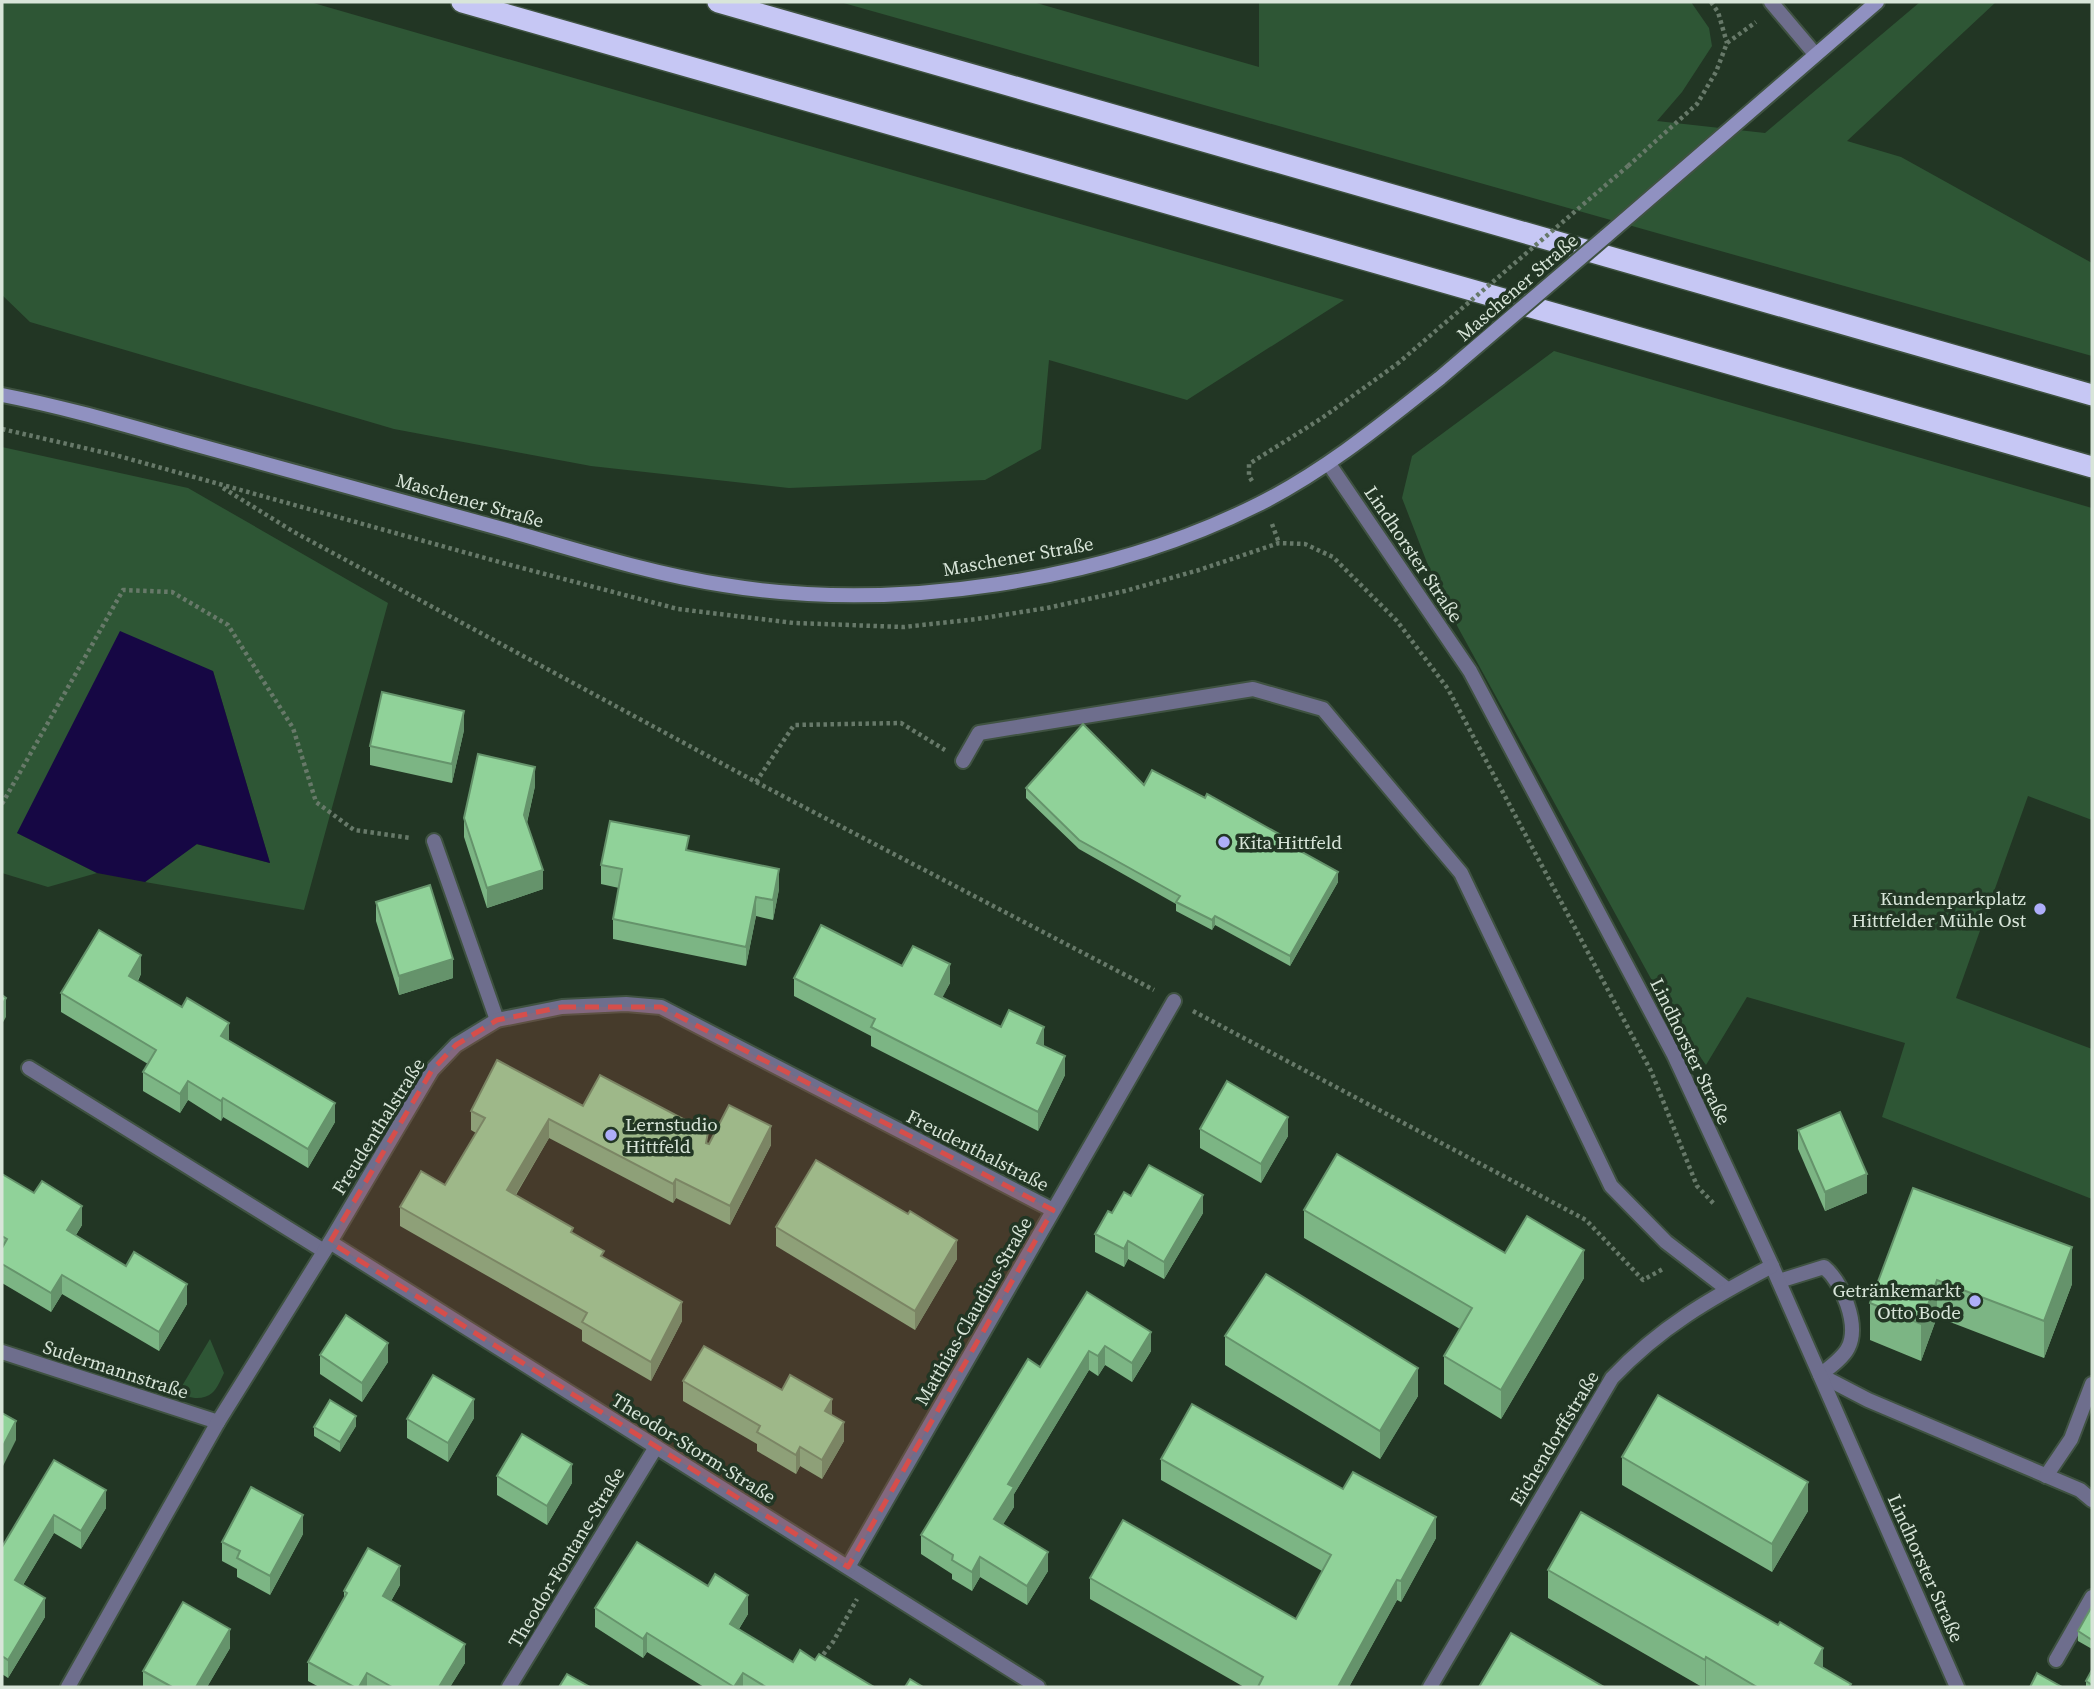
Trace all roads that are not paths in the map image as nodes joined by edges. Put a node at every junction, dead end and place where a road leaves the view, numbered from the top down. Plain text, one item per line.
1 (462, 2) edge
2 (718, 2) edge
3 (1771, 2) edge
4 (1877, 2) edge
5 (1815, 54) junction
6 (2, 395) edge
7 (2092, 395) edge
8 (1329, 464) junction
9 (2092, 467) edge
10 (963, 761) road end
11 (434, 841) road end
12 (1174, 1001) road end
13 (497, 1020) junction
14 (29, 1068) dead end
15 (1053, 1210) junction
16 (327, 1246) junction
17 (1772, 1266) junction
18 (1779, 1282) junction
19 (1727, 1289) junction
20 (2, 1352) edge
21 (1820, 1376) junction
22 (2092, 1384) edge
23 (218, 1422) junction
24 (656, 1447) junction
25 (2046, 1476) junction
26 (2092, 1500) edge
27 (848, 1567) junction
28 (2092, 1597) edge
29 (2056, 1660) dead end
30 (68, 1687) edge
31 (509, 1687) edge
32 (1038, 1687) edge
33 (1430, 1687) edge
34 (1957, 1687) edge

1 - 9 highway
2 - 7 highway
3 - 5 street
4 - 5 main road, Maschener Straße
5 - 8 main road, Maschener Straße, bridge
6 - 8 main road, Maschener Straße
8 - 17 street, Lindhorster Straße
10 - 19 street
11 - 13 street
12 - 15 street, Matthias-Claudius-Straße
13 - 15 street, Freudenthalstraße
13 - 16 street, Freudenthalstraße
14 - 16 street, Theodor-Storm-Straße
15 - 27 street, Matthias-Claudius-Straße
16 - 23 street, Freudenthalstraße
16 - 24 street, Theodor-Storm-Straße
17 - 18 street, Lindhorster Straße
17 - 19 street, Eichendorffstraße
18 - 21 street, Lindhorster Straße
18 - 21 street
19 - 33 street, Eichendorffstraße
20 - 23 street, Sudermannstraße
21 - 25 street
21 - 34 street, Lindhorster Straße
22 - 25 street
23 - 30 street, Freudenthalstraße
24 - 27 street, Theodor-Storm-Straße
24 - 31 street, Theodor-Fontane-Straße
25 - 26 street
27 - 32 street, Theodor-Storm-Straße
28 - 29 street

